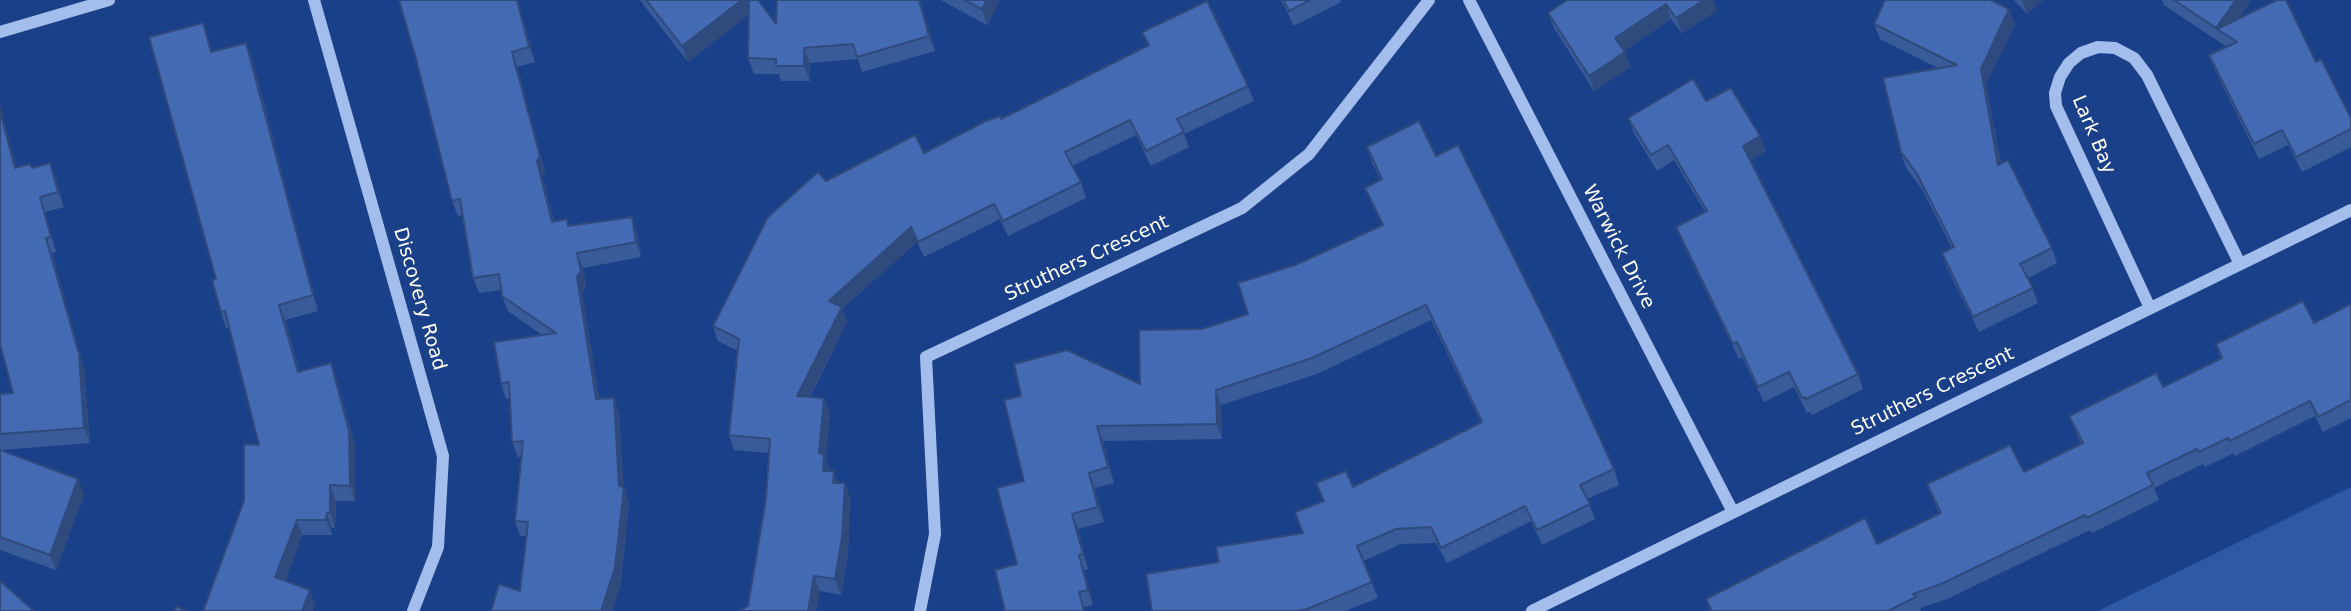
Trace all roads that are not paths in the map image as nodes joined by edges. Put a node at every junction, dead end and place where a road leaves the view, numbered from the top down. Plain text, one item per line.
1 (110, 0) edge
2 (314, 0) edge
3 (1429, 0) edge
4 (1469, 0) edge
5 (0, 32) edge
6 (2351, 210) edge
7 (2239, 264) junction
8 (2150, 307) junction
9 (1733, 512) junction
10 (414, 611) edge
11 (920, 611) edge
12 (1532, 611) edge

1 - 5 street
2 - 10 street, Discovery Road
3 - 11 street, Struthers Crescent
4 - 9 street, Warwick Drive
6 - 7 street, Struthers Crescent
7 - 8 street, Struthers Crescent
7 - 8 street, Lark Bay
8 - 9 street, Struthers Crescent
9 - 12 street, Struthers Crescent

